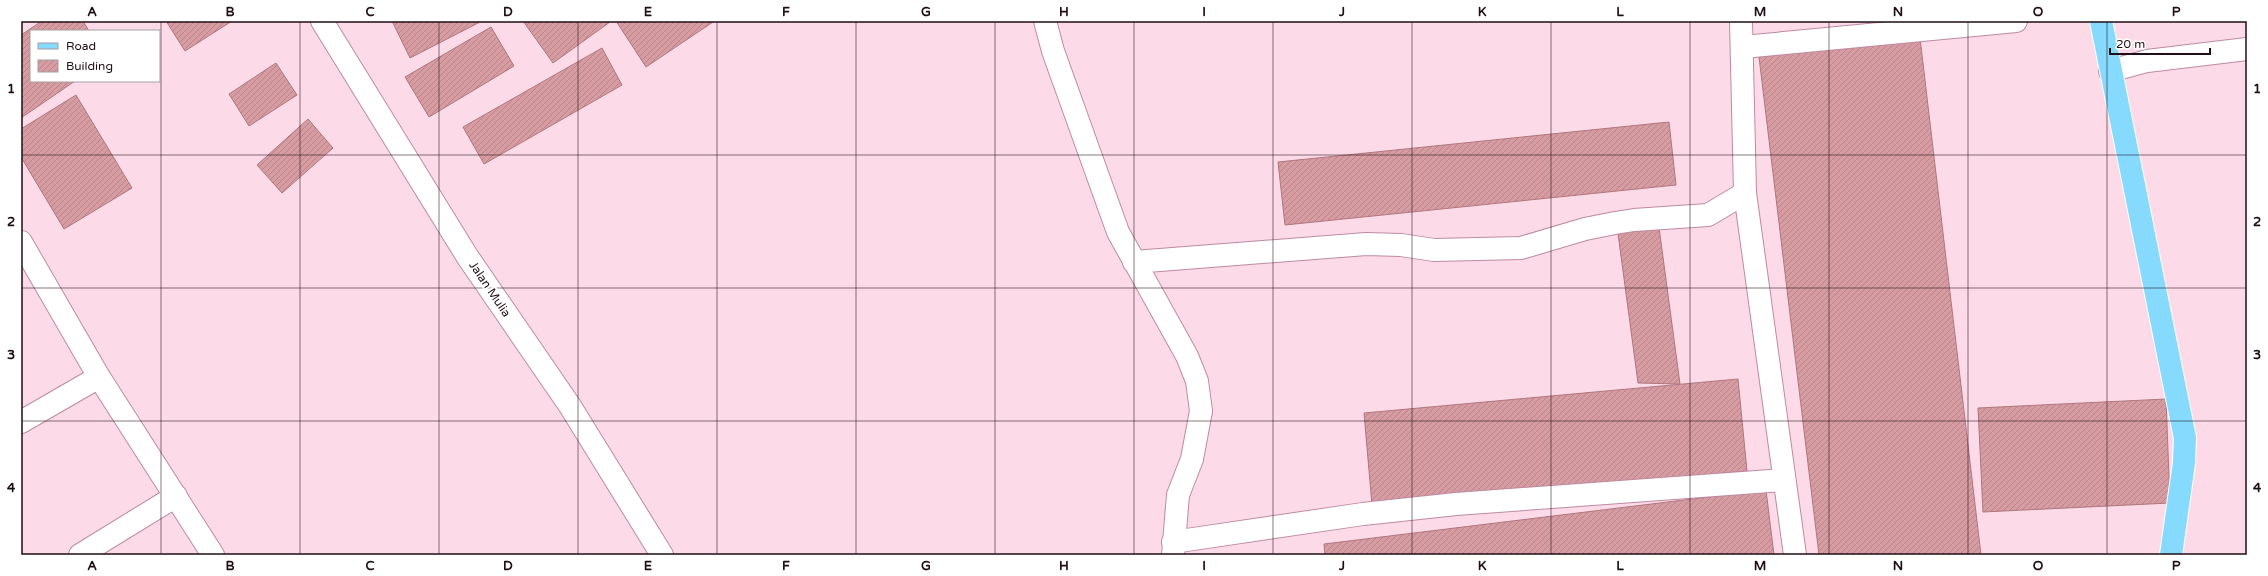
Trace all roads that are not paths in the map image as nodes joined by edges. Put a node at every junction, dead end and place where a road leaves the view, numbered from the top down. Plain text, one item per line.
1 (322, 21) edge
2 (1045, 21) edge
3 (1741, 21) edge
4 (2016, 21) edge
5 (2101, 21) edge
6 (1743, 47) junction
7 (2247, 49) edge
8 (2110, 71) junction
9 (1745, 193) junction
10 (21, 242) edge
11 (1134, 262) junction
12 (99, 377) junction
13 (21, 422) edge
14 (1784, 480) junction
15 (176, 496) junction
16 (1173, 548) edge
17 (80, 555) edge
18 (213, 555) edge
19 (662, 555) edge
20 (1795, 555) edge
21 (2171, 555) edge

1 - 19 street, Jalan Mulia
2 - 11 street
3 - 6 street
4 - 6 street
5 - 8 main road
6 - 9 street
7 - 8 street
8 - 21 main road
9 - 11 street
9 - 14 street
10 - 12 street
11 - 16 street
12 - 13 street
12 - 15 street
14 - 16 street
14 - 20 street
15 - 17 street
15 - 18 street

